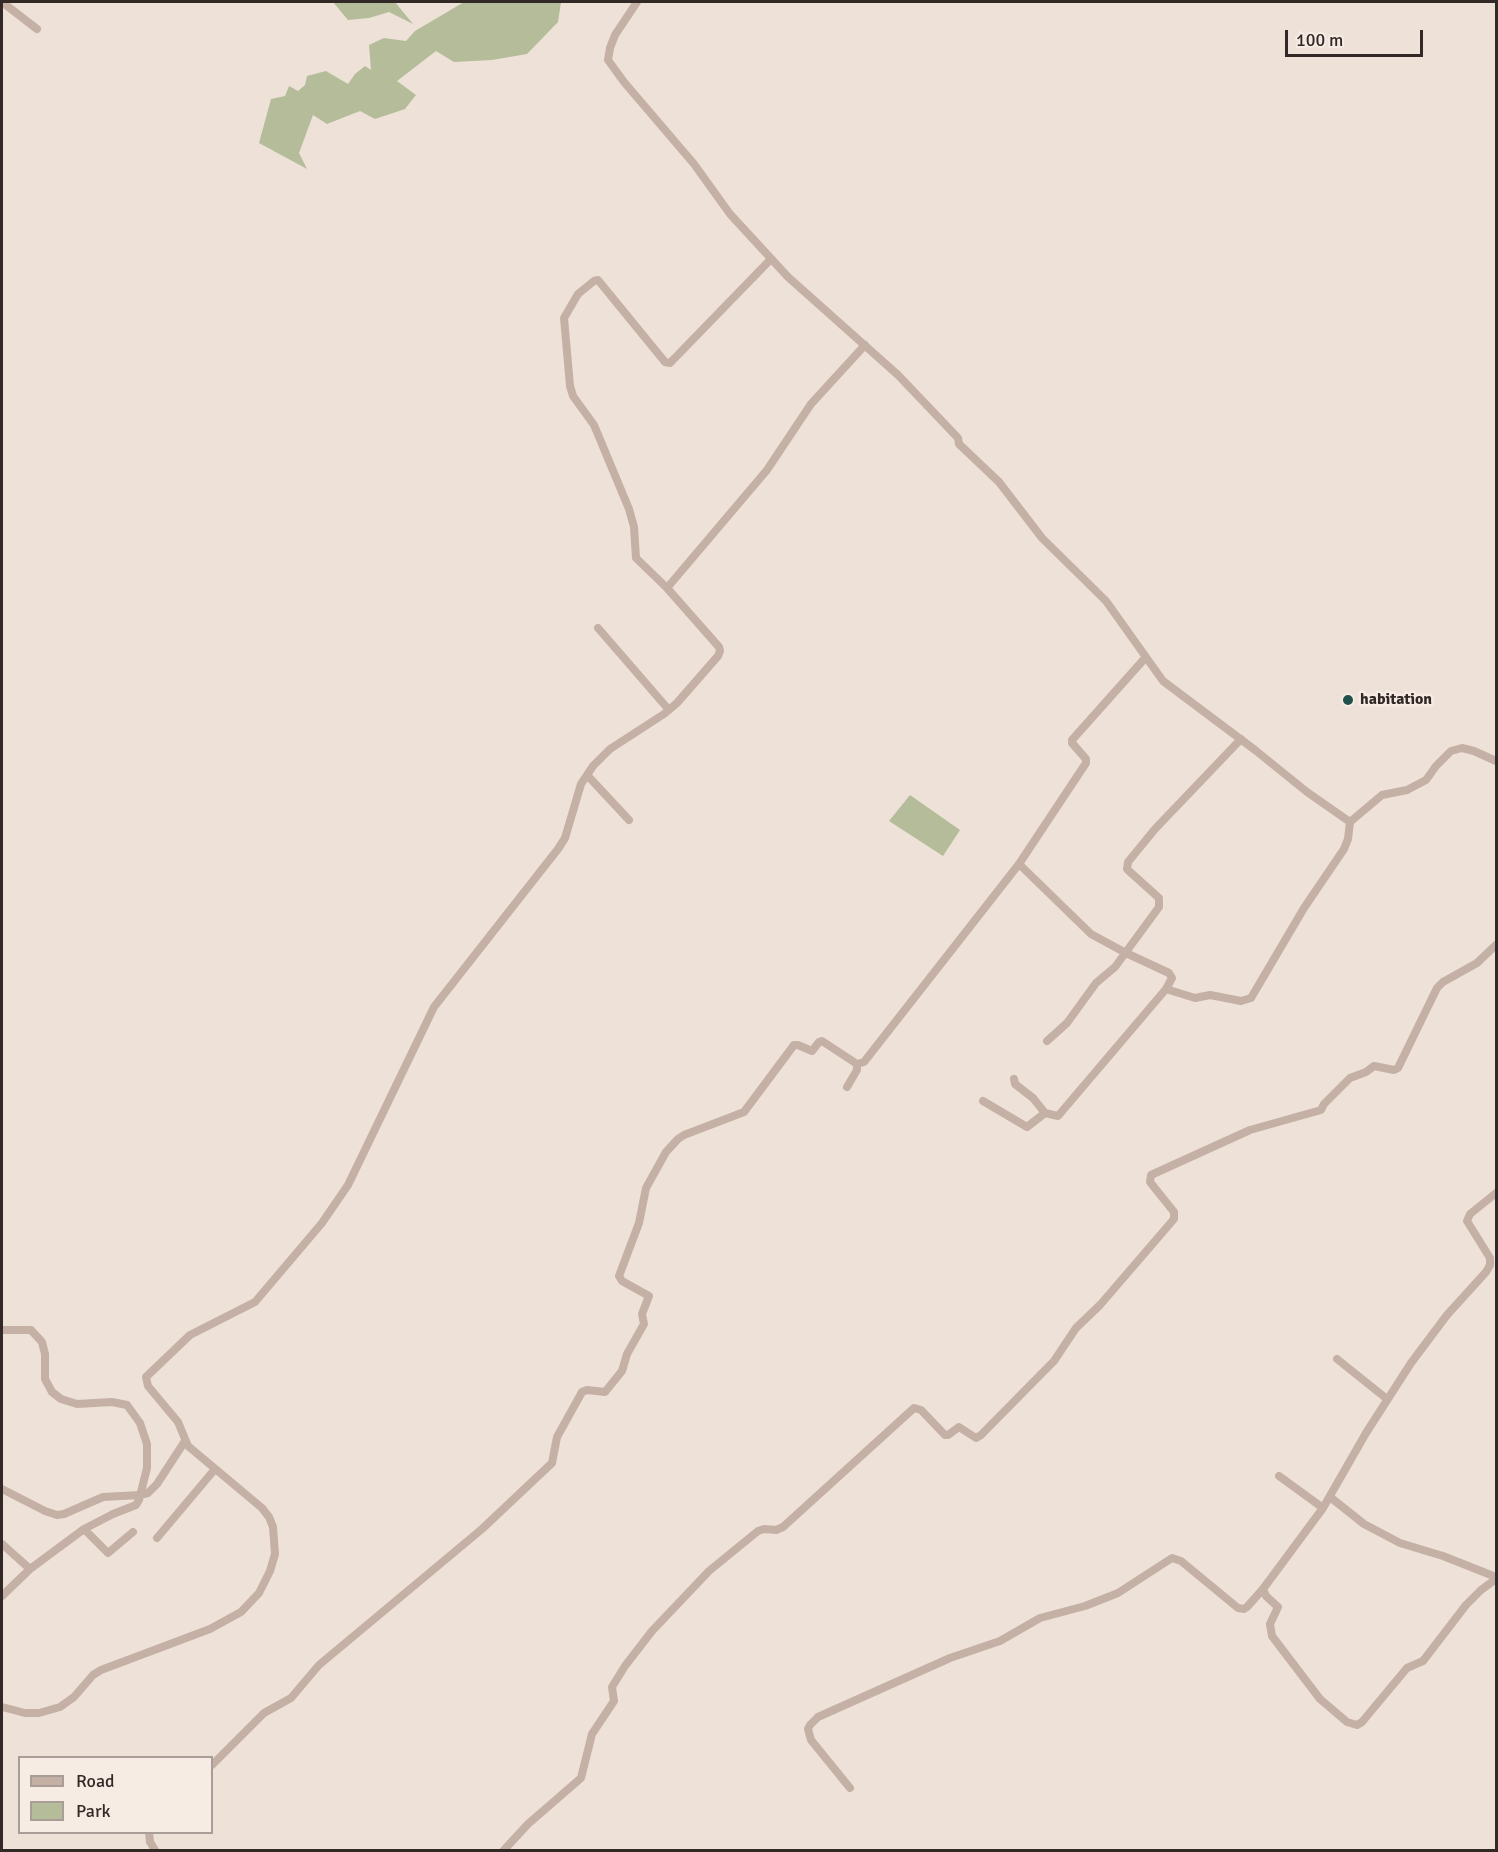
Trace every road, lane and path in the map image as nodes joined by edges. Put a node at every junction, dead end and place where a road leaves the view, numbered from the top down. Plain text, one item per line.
1 (2, 2) edge
2 (637, 2) edge
3 (37, 29) dead end
4 (771, 259) junction
5 (865, 345) junction
6 (667, 588) junction
7 (598, 628) dead end
8 (1146, 657) junction
9 (669, 710) junction
10 (1241, 739) junction
11 (1497, 761) edge
12 (587, 775) junction
13 (629, 820) dead end
14 (1350, 822) junction
15 (1019, 864) junction
16 (1497, 945) edge
17 (1126, 954) junction
18 (1166, 989) junction
19 (1047, 1041) dead end
20 (857, 1064) junction
21 (1014, 1079) dead end
22 (847, 1087) dead end
23 (983, 1101) dead end
24 (1045, 1113) junction
25 (1497, 1193) edge
26 (2, 1330) edge
27 (1337, 1359) dead end
28 (1387, 1399) junction
29 (184, 1441) junction
30 (215, 1469) junction
31 (1280, 1476) dead end
32 (2, 1489) edge
33 (140, 1495) junction
34 (1330, 1497) junction
35 (1323, 1508) junction
36 (84, 1529) junction
37 (133, 1532) dead end
38 (157, 1538) dead end
39 (2, 1544) edge
40 (30, 1569) junction
41 (1497, 1578) edge
42 (1263, 1589) junction
43 (2, 1596) edge
44 (2, 1707) edge
45 (213, 1764) edge
46 (850, 1788) dead end
47 (149, 1834) edge
48 (155, 1851) edge
49 (504, 1851) edge

1 - 3 street
2 - 4 street
4 - 5 street
4 - 6 street
5 - 6 street
5 - 8 street
6 - 9 street
7 - 9 street
8 - 10 street
8 - 15 street
9 - 12 street
10 - 14 street
10 - 17 street
11 - 14 street
12 - 13 street
12 - 29 street
14 - 18 street
15 - 17 street
15 - 20 street
16 - 49 street
17 - 18 street
17 - 19 street
18 - 24 street
20 - 22 street
20 - 45 street
21 - 24 street
23 - 24 street
25 - 28 street
26 - 33 street
27 - 28 street
28 - 34 street
29 - 30 street
29 - 33 street
30 - 38 street
30 - 44 street
31 - 35 street
32 - 33 street
33 - 36 street
34 - 35 street
34 - 41 street
35 - 42 street
36 - 37 street
36 - 40 street
39 - 40 street
40 - 43 street
41 - 42 street
42 - 46 street
47 - 48 street

